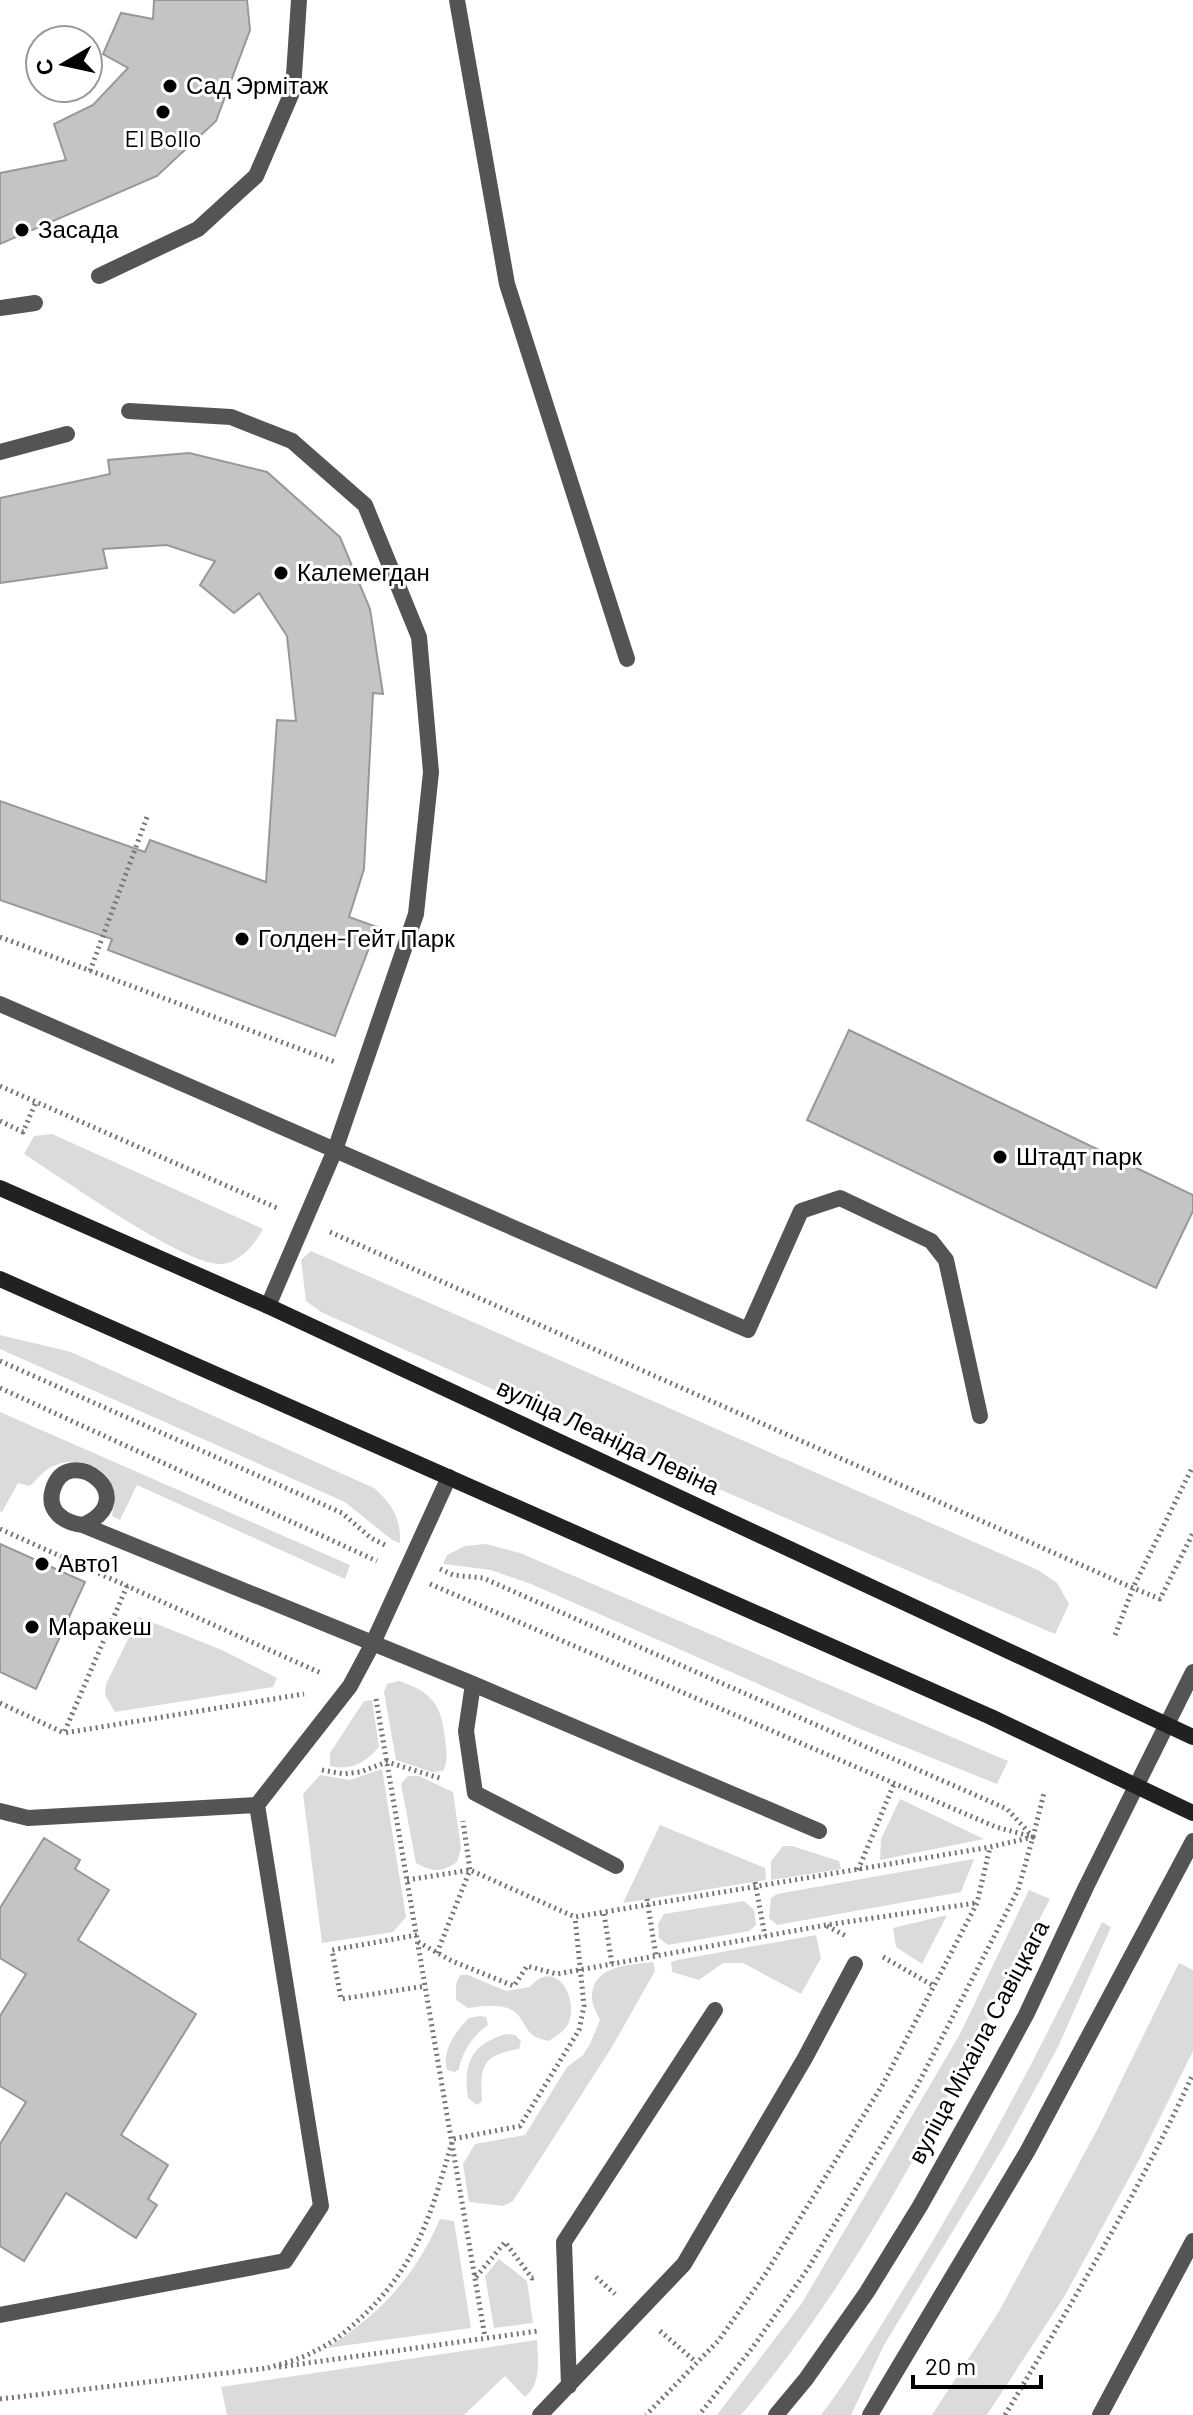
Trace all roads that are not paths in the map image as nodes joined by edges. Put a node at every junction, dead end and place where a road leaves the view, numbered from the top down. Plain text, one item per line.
1 (299, 0) edge
2 (457, 0) edge
3 (99, 276) dead end
4 (35, 303) dead end
5 (0, 308) edge
6 (129, 411) dead end
7 (67, 434) dead end
8 (0, 452) edge
9 (627, 659) dead end
10 (0, 1004) edge
11 (335, 1150) junction
12 (0, 1188) edge
13 (0, 1279) edge
14 (268, 1306) junction
15 (980, 1416) dead end
16 (449, 1477) junction
17 (83, 1525) dead end
18 (373, 1643) junction
19 (1193, 1672) edge
20 (473, 1684) junction
21 (1167, 1725) junction
22 (1193, 1737) edge
23 (1136, 1786) junction
24 (257, 1805) junction
25 (0, 1811) edge
26 (1193, 1813) edge
27 (819, 1831) dead end
28 (1193, 1841) edge
29 (616, 1866) dead end
30 (855, 1964) dead end
31 (715, 2010) dead end
32 (1193, 2241) edge
33 (0, 2315) edge
34 (569, 2386) junction
35 (540, 2415) edge
36 (776, 2415) edge
37 (870, 2415) edge
38 (1100, 2415) edge

1 - 3 street
2 - 9 street
4 - 5 street
6 - 11 street
7 - 8 street
10 - 11 street
11 - 14 street
11 - 15 street
12 - 14 main road, вуліца Леаніда Левіна
13 - 16 main road
14 - 21 main road, вуліца Леаніда Левіна
16 - 18 street
16 - 23 main road
17 - 18 street
18 - 20 street
18 - 24 street
19 - 21 street, вуліца Міхаіла Савіцкага
20 - 27 street
20 - 29 street
21 - 22 main road, вуліца Леаніда Левіна
21 - 23 street, вуліца Міхаіла Савіцкага
23 - 26 main road
23 - 36 street, вуліца Міхаіла Савіцкага
24 - 25 street
24 - 33 street
28 - 37 street
30 - 34 street
31 - 34 street
32 - 38 street
34 - 35 street

